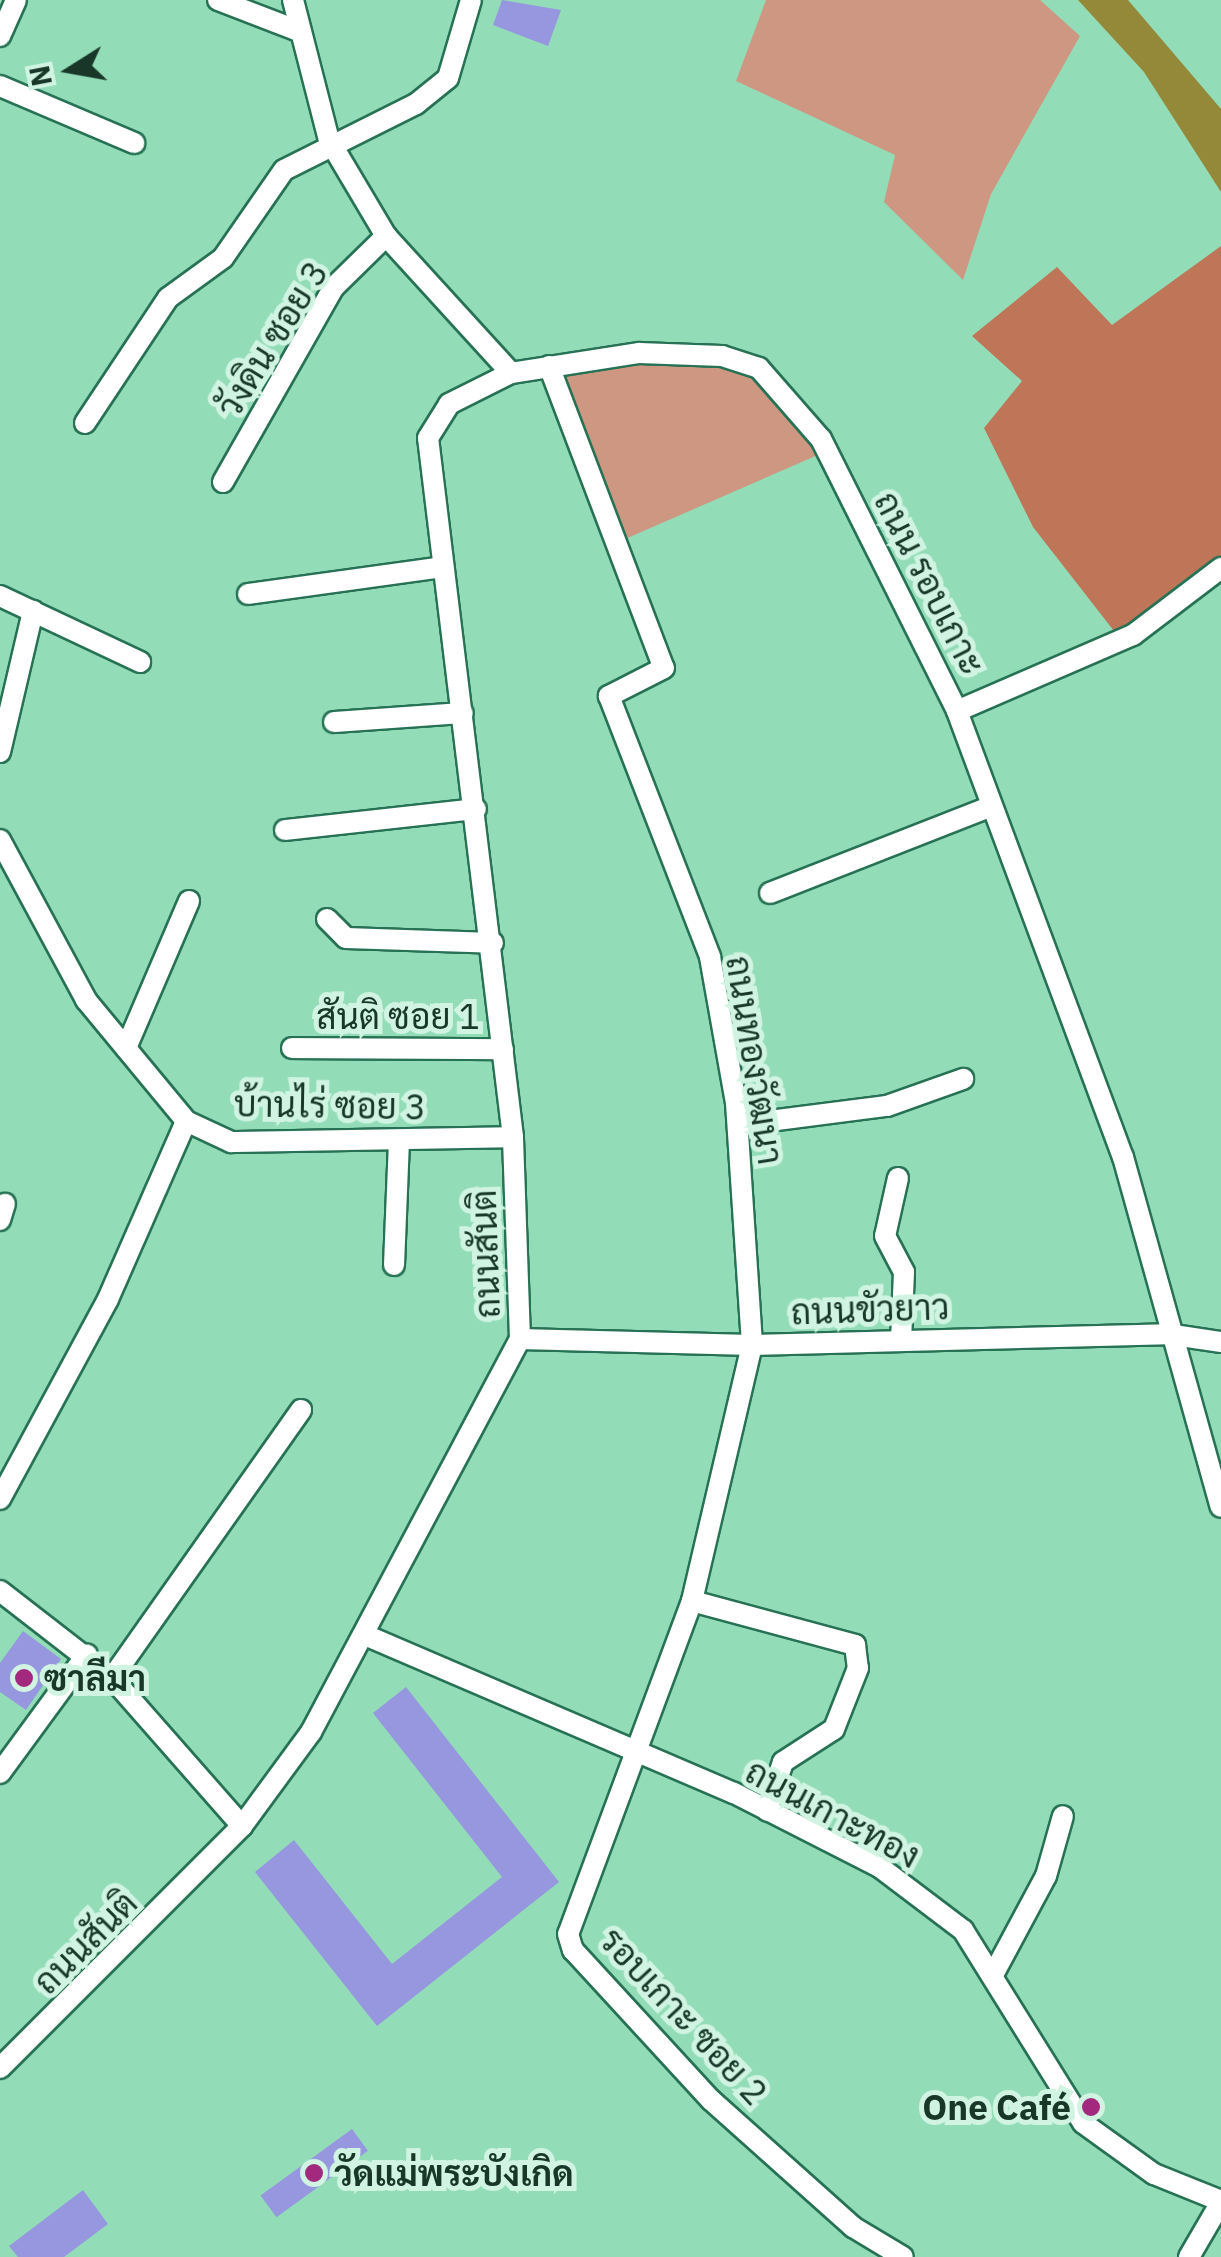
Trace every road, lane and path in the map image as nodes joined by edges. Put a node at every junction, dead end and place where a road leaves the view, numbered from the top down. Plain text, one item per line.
1 (16, 0) edge
2 (218, 0) edge
3 (293, 0) edge
4 (472, 0) edge
5 (296, 30) junction
6 (0, 36) edge
7 (0, 86) edge
8 (329, 140) junction
9 (134, 143) dead end
10 (386, 236) junction
11 (550, 366) junction
12 (512, 373) junction
13 (85, 423) dead end
14 (223, 482) dead end
15 (443, 567) junction
16 (1221, 568) edge
17 (248, 594) dead end
18 (0, 596) edge
19 (33, 611) junction
20 (140, 662) dead end
21 (958, 711) junction
22 (463, 713) junction
23 (334, 722) dead end
24 (0, 752) edge
25 (992, 806) junction
26 (476, 810) junction
27 (285, 830) dead end
28 (0, 840) edge
29 (770, 893) dead end
30 (190, 900) dead end
31 (327, 920) dead end
32 (493, 943) junction
33 (126, 1048) junction
34 (292, 1048) dead end
35 (503, 1050) junction
36 (963, 1078) dead end
37 (186, 1121) junction
38 (738, 1125) junction
39 (514, 1138) junction
40 (399, 1141) junction
41 (898, 1178) dead end
42 (394, 1265) dead end
43 (1166, 1334) junction
44 (520, 1340) junction
45 (900, 1341) junction
46 (1221, 1342) edge
47 (752, 1345) junction
48 (301, 1410) dead end
49 (1212, 1439) edge
50 (0, 1498) edge
51 (1221, 1507) edge
52 (0, 1592) edge
53 (692, 1601) junction
54 (365, 1636) junction
55 (87, 1654) junction
56 (112, 1678) junction
57 (639, 1759) junction
58 (0, 1772) edge
59 (768, 1810) junction
60 (1063, 1816) dead end
61 (242, 1826) junction
62 (994, 1973) junction
63 (0, 2068) edge
64 (1221, 2201) edge
65 (903, 2257) edge
66 (1189, 2257) edge

1 - 6 street
2 - 5 street
3 - 5 street
4 - 8 street
5 - 8 street
7 - 9 street
8 - 10 street
8 - 13 street
10 - 12 street
10 - 14 street, วังดิน ซอย 3
11 - 12 street, ถนน รอบเกาะ
11 - 21 street, ถนน รอบเกาะ
11 - 38 street, ถนนทองวัฒนา
12 - 15 street, ถนนสันติ
15 - 17 street
15 - 22 street, ถนนสันติ
16 - 21 street
18 - 19 street
19 - 20 street
19 - 24 street
21 - 25 street, ถนน รอบเกาะ
22 - 23 street
22 - 26 street, ถนนสันติ
25 - 29 street
25 - 43 street, ถนน รอบเกาะ
26 - 27 street
26 - 32 street, ถนนสันติ
28 - 33 street, บ้านไร่ ซอย 3
30 - 33 street
31 - 32 street
32 - 35 street, ถนนสันติ
33 - 37 street, บ้านไร่ ซอย 3
34 - 35 street, สันติ ซอย 1
35 - 39 street, ถนนสันติ
36 - 38 street
37 - 40 street, บ้านไร่ ซอย 3
37 - 50 street
38 - 47 street, ถนนทองวัฒนา
39 - 40 street, บ้านไร่ ซอย 3
39 - 44 street, ถนนสันติ
40 - 42 street
41 - 45 street
43 - 45 street, ถนนขัวยาว
43 - 46 street, ถนนขัวยาว
43 - 49 street, ถนน รอบเกาะ
44 - 47 street, ถนนขัวยาว
44 - 54 street, ถนนสันติ
45 - 47 street, ถนนขัวยาว
47 - 53 street, ถนนทองวัฒนา
48 - 56 street
49 - 51 street, ถนน รอบเกาะ
52 - 55 street
53 - 57 street, ถนนทองวัฒนา
53 - 59 street
54 - 57 street, ถนนเกาะทอง
54 - 61 street, ถนนสันติ
55 - 56 street
55 - 58 street
56 - 61 street
57 - 59 street, ถนนเกาะทอง
57 - 65 street, รอบเกาะ ซอย 2
59 - 62 street, ถนนเกาะทอง
60 - 62 street
61 - 63 street, ถนนสันติ
62 - 64 street, ถนนเกาะทอง
64 - 66 street

